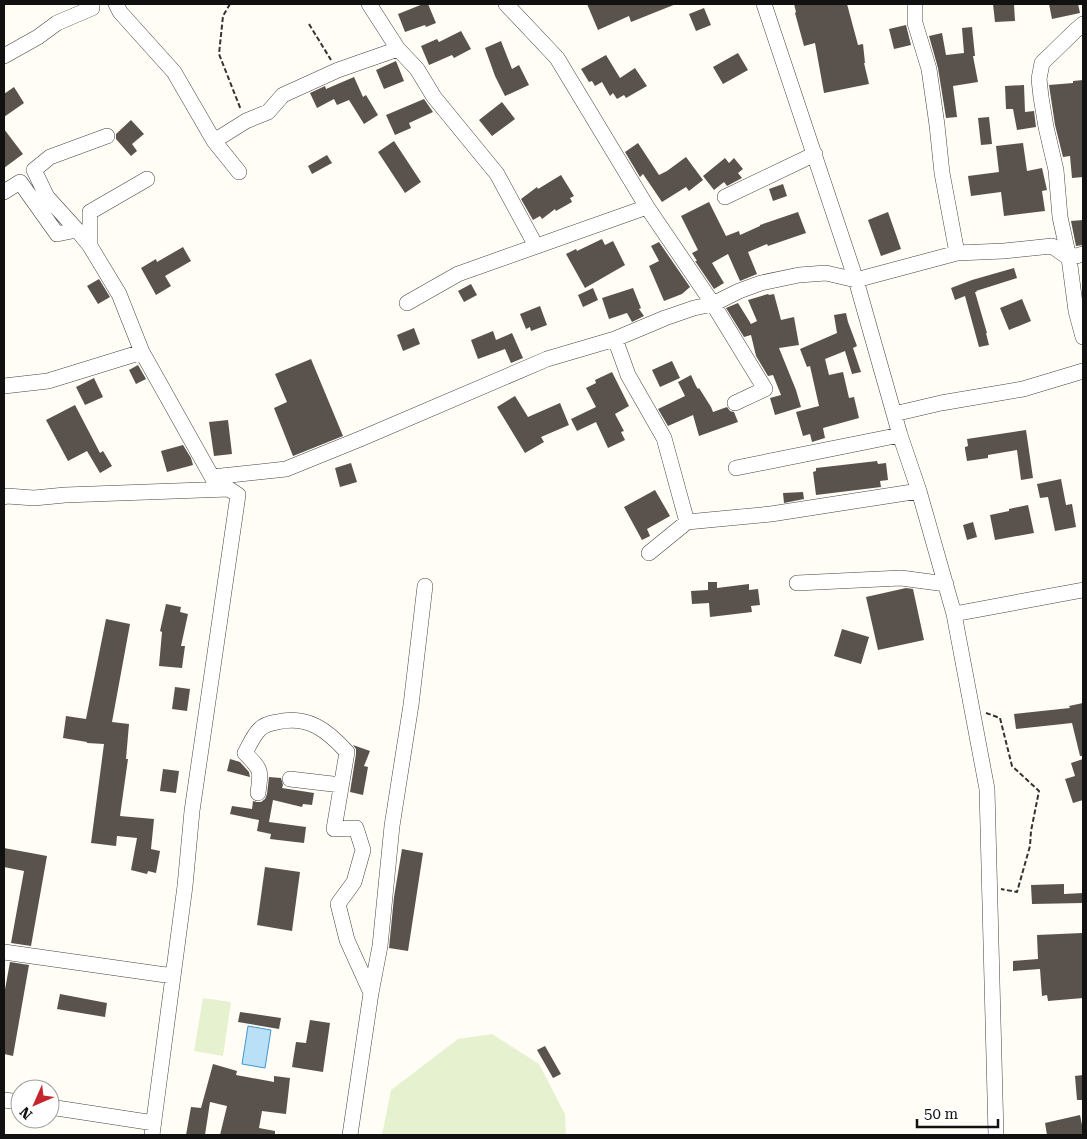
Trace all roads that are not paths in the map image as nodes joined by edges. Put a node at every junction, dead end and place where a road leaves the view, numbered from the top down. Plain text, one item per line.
1 (92, 4) edge
2 (116, 4) edge
3 (369, 4) edge
4 (506, 4) edge
5 (764, 4) edge
6 (915, 4) edge
7 (1083, 24) edge
8 (398, 49) junction
9 (4, 56) edge
10 (107, 136) dead end
11 (214, 141) junction
12 (815, 154) junction
13 (239, 172) dead end
14 (148, 179) dead end
15 (4, 192) edge
16 (726, 197) dead end
17 (647, 207) junction
18 (77, 230) junction
19 (90, 246) junction
20 (536, 246) junction
21 (957, 252) junction
22 (1076, 256) edge
23 (856, 280) junction
24 (407, 303) dead end
25 (713, 304) junction
26 (1083, 337) edge
27 (615, 339) junction
28 (142, 352) junction
29 (1083, 371) edge
30 (4, 386) edge
31 (735, 403) dead end
32 (894, 414) junction
33 (900, 435) junction
34 (736, 468) dead end
35 (919, 491) junction
36 (4, 497) edge
37 (687, 522) junction
38 (649, 553) dead end
39 (797, 583) dead end
40 (946, 584) junction
41 (424, 586) dead end
42 (1083, 590) edge
43 (954, 614) junction
44 (290, 779) dead end
45 (341, 785) junction
46 (258, 793) dead end
47 (4, 952) edge
48 (173, 976) junction
49 (371, 993) junction
50 (60, 1109) edge
51 (153, 1129) edge
52 (350, 1135) edge
53 (996, 1135) edge

1 - 9 street
2 - 11 street
3 - 8 street
4 - 17 street
5 - 12 street
6 - 21 street
7 - 22 street
8 - 11 street
8 - 20 street
10 - 18 street
11 - 13 street
12 - 16 street
12 - 23 street
14 - 19 street
15 - 18 street
17 - 20 street
17 - 25 street
18 - 19 street
19 - 28 street
20 - 24 street
21 - 22 street
21 - 23 street
22 - 26 street
23 - 25 street
23 - 32 street
25 - 27 street
25 - 31 street
27 - 28 street
27 - 37 street
28 - 30 street
29 - 32 street
32 - 33 street
33 - 34 street
33 - 35 street
35 - 37 street
35 - 40 street
36 - 48 street
37 - 38 street
39 - 40 street
40 - 43 street
41 - 49 street
42 - 43 street
43 - 53 street
44 - 45 street
45 - 46 street
45 - 49 street
47 - 48 street
48 - 51 street
49 - 52 street
50 - 51 street

